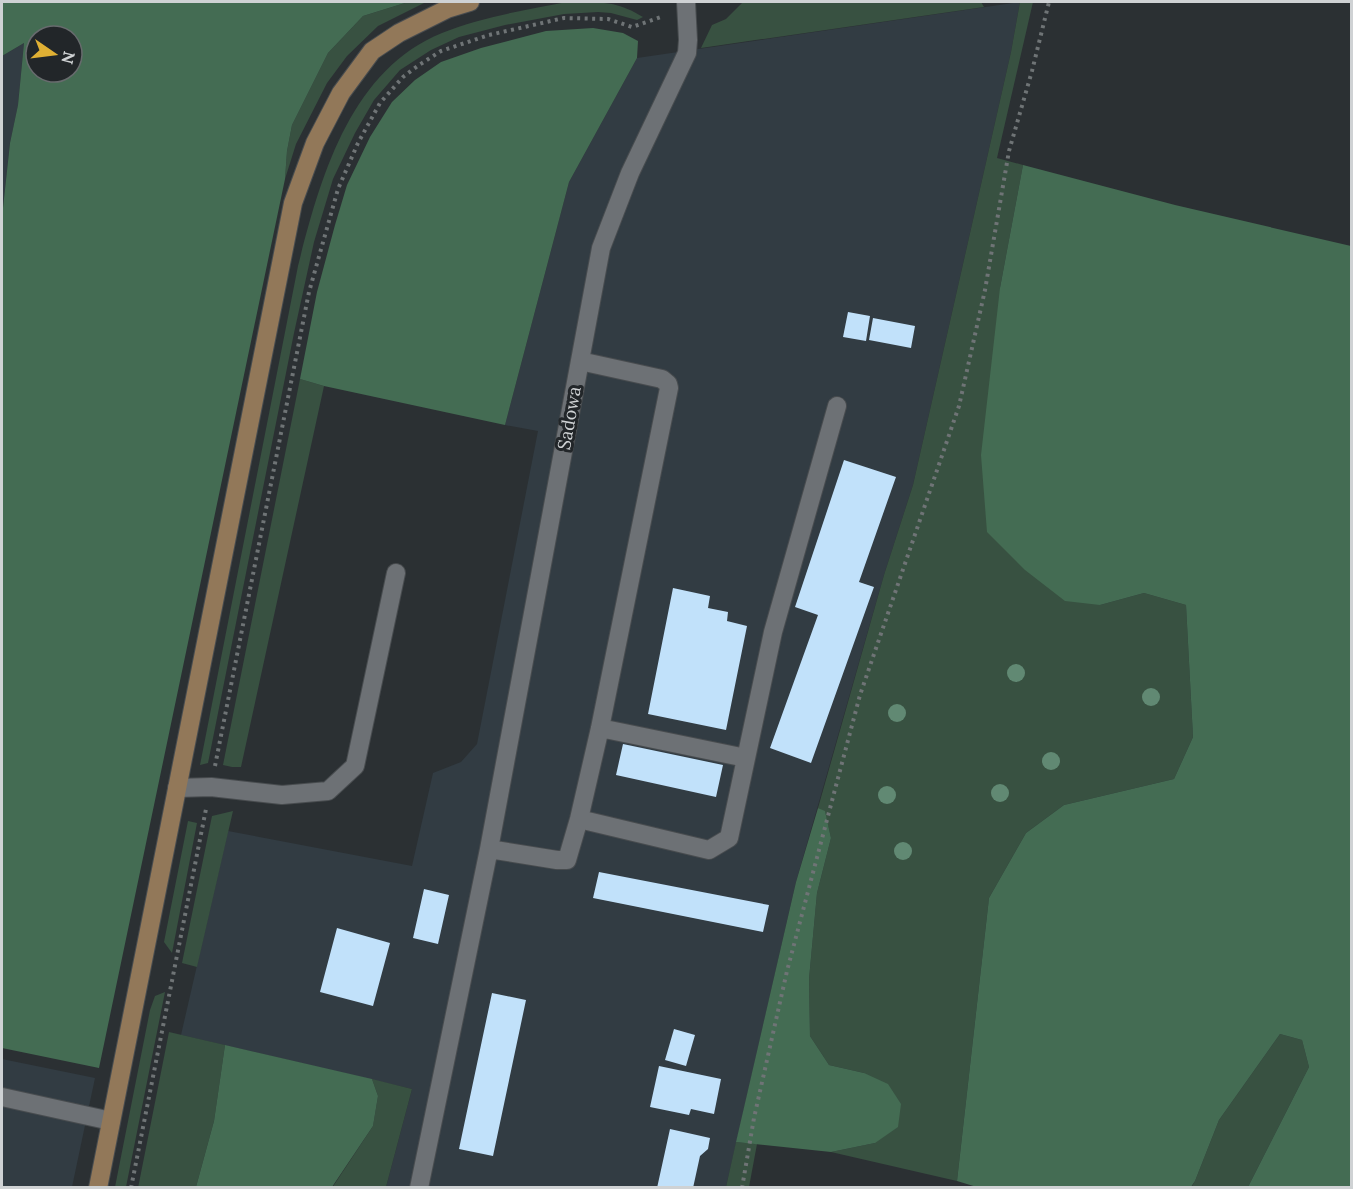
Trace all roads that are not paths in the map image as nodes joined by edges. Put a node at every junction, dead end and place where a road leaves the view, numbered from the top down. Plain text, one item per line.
1 (471, 2) edge
2 (686, 2) edge
3 (579, 361) junction
4 (837, 406) dead end
5 (396, 573) dead end
6 (600, 728) junction
7 (746, 758) junction
8 (177, 788) junction
9 (579, 819) junction
10 (489, 849) junction
11 (2, 1097) edge
12 (111, 1120) junction
13 (98, 1188) edge
14 (419, 1188) edge

1 - 8 main road
2 - 3 lane, Sadowa
3 - 6 lane
3 - 10 lane, Sadowa
4 - 7 lane
5 - 8 lane
6 - 7 lane
6 - 9 lane
7 - 9 lane
8 - 12 main road
9 - 10 lane
10 - 14 lane, Sadowa
11 - 12 lane
12 - 13 main road

